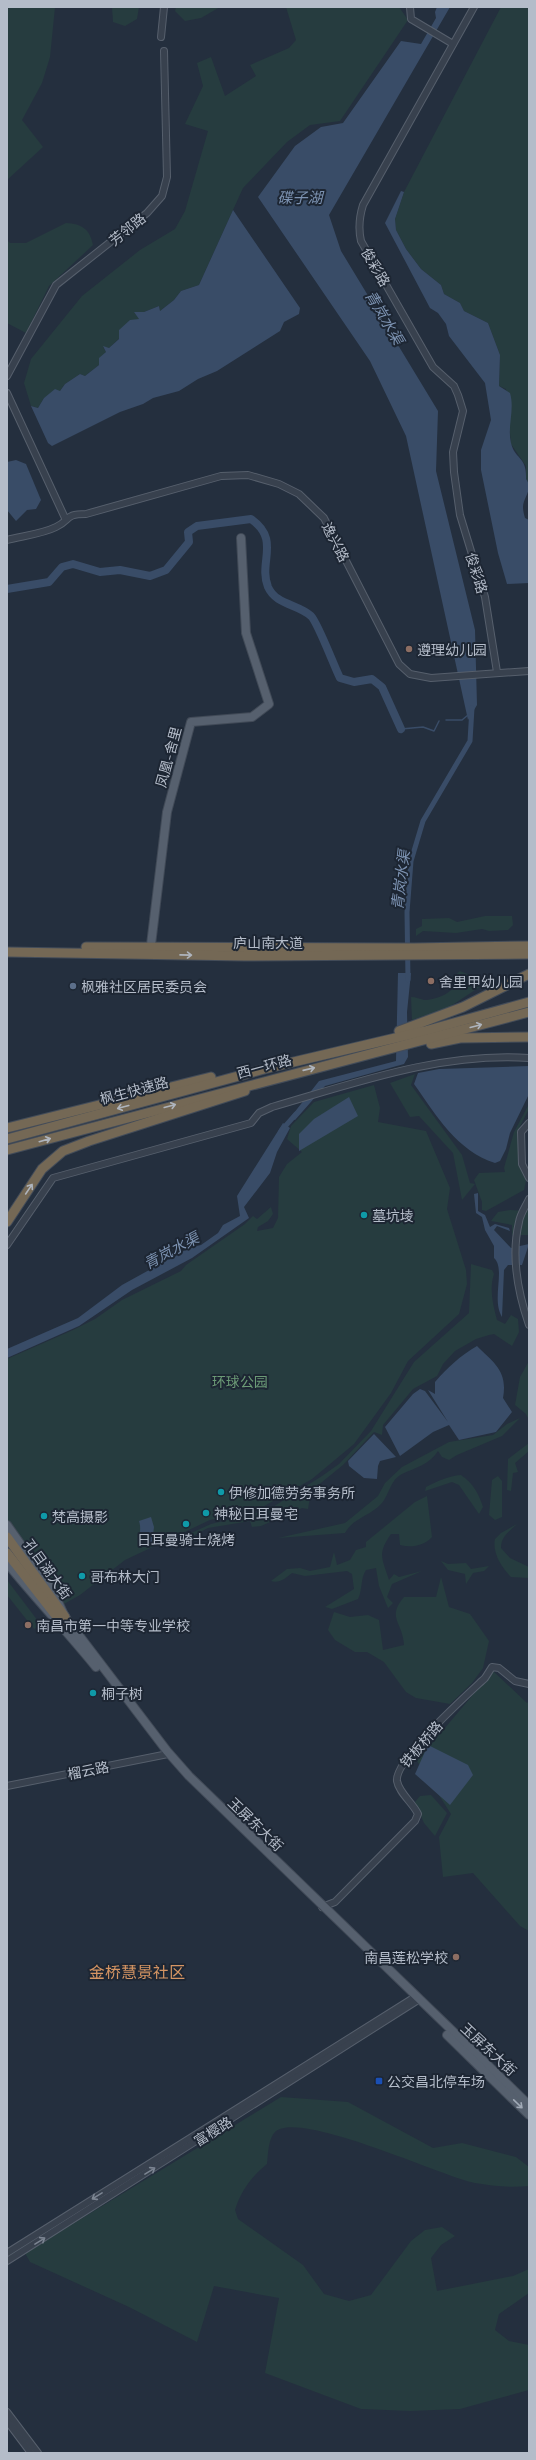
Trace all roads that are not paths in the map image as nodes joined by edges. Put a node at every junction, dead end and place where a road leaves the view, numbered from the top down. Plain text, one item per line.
1 (164, 7) edge
2 (410, 7) edge
3 (474, 7) edge
4 (161, 37) dead end
5 (453, 44) junction
6 (164, 51) dead end
7 (7, 376) edge
8 (7, 393) edge
9 (65, 518) junction
10 (241, 538) dead end
11 (7, 540) edge
12 (529, 671) edge
13 (497, 672) junction
14 (7, 946) edge
15 (529, 946) edge
16 (150, 951) junction
17 (7, 952) edge
18 (416, 952) junction
19 (529, 954) edge
20 (529, 974) edge
21 (529, 1002) edge
22 (529, 1012) edge
23 (529, 1037) edge
24 (330, 1053) junction
25 (529, 1058) edge
26 (288, 1063) junction
27 (336, 1063) junction
28 (268, 1068) joint
29 (290, 1074) junction
30 (529, 1122) edge
31 (7, 1127) edge
32 (7, 1139) edge
33 (7, 1150) edge
34 (529, 1178) edge
35 (529, 1199) edge
36 (7, 1222) edge
37 (7, 1246) edge
38 (529, 1325) edge
39 (7, 1525) edge
40 (7, 1537) edge
41 (7, 1553) edge
42 (7, 1563) edge
43 (61, 1617) junction
44 (529, 1684) edge
45 (165, 1753) junction
46 (7, 1783) edge
47 (7, 1786) edge
48 (322, 1907) junction
49 (415, 2000) junction
50 (529, 2105) edge
51 (529, 2115) edge
52 (7, 2253) edge
53 (7, 2261) edge
54 (7, 2412) edge
55 (7, 2421) edge
56 (31, 2453) edge
57 (38, 2453) edge

1 - 4 street
2 - 5 street
3 - 5 street, 俊彩路
5 - 13 street, 俊彩路
6 - 7 street, 芳邻路
8 - 9 street
9 - 11 street, 逸兴路
9 - 13 street, 逸兴路
10 - 16 main road, 凤凰-舍里
12 - 13 street, 逸兴路
14 - 16 highway, 庐山南大道
15 - 18 highway, 庐山南大道
16 - 17 highway, 庐山南大道
16 - 18 highway, 庐山南大道
18 - 19 highway, 庐山南大道
20 - 24 highway
21 - 24 highway, 西一环路
27 -> 22 highway, 西一环路
23 - 27 highway
24 - 26 highway, 西一环路
25 - 37 street
26 - 28 highway, 西一环路
26 - 31 highway
29 -> 27 highway, 西一环路
28 -> 32 highway, 枫生快速路
33 -> 29 highway, 西一环路
36 -> 29 highway
30 - 34 street
35 - 38 street
39 - 43 main road, 玉屏东大街
40 - 43 highway, 孔目湖大街
41 - 43 highway, 孔目湖大街
42 - 43 main road, 玉屏东大街
43 - 45 main road, 玉屏东大街
44 - 48 street, 铁板桥路
45 - 46 street, 榴云路
45 - 47 street, 榴云路
45 - 48 main road, 玉屏东大街
45 - 49 main road, 玉屏东大街
48 - 49 main road, 玉屏东大街
49 - 50 main road, 玉屏东大街
49 -> 51 main road, 玉屏东大街
49 -> 52 street, 富樱路
53 -> 49 street, 富樱路
54 - 57 street
55 - 56 street

